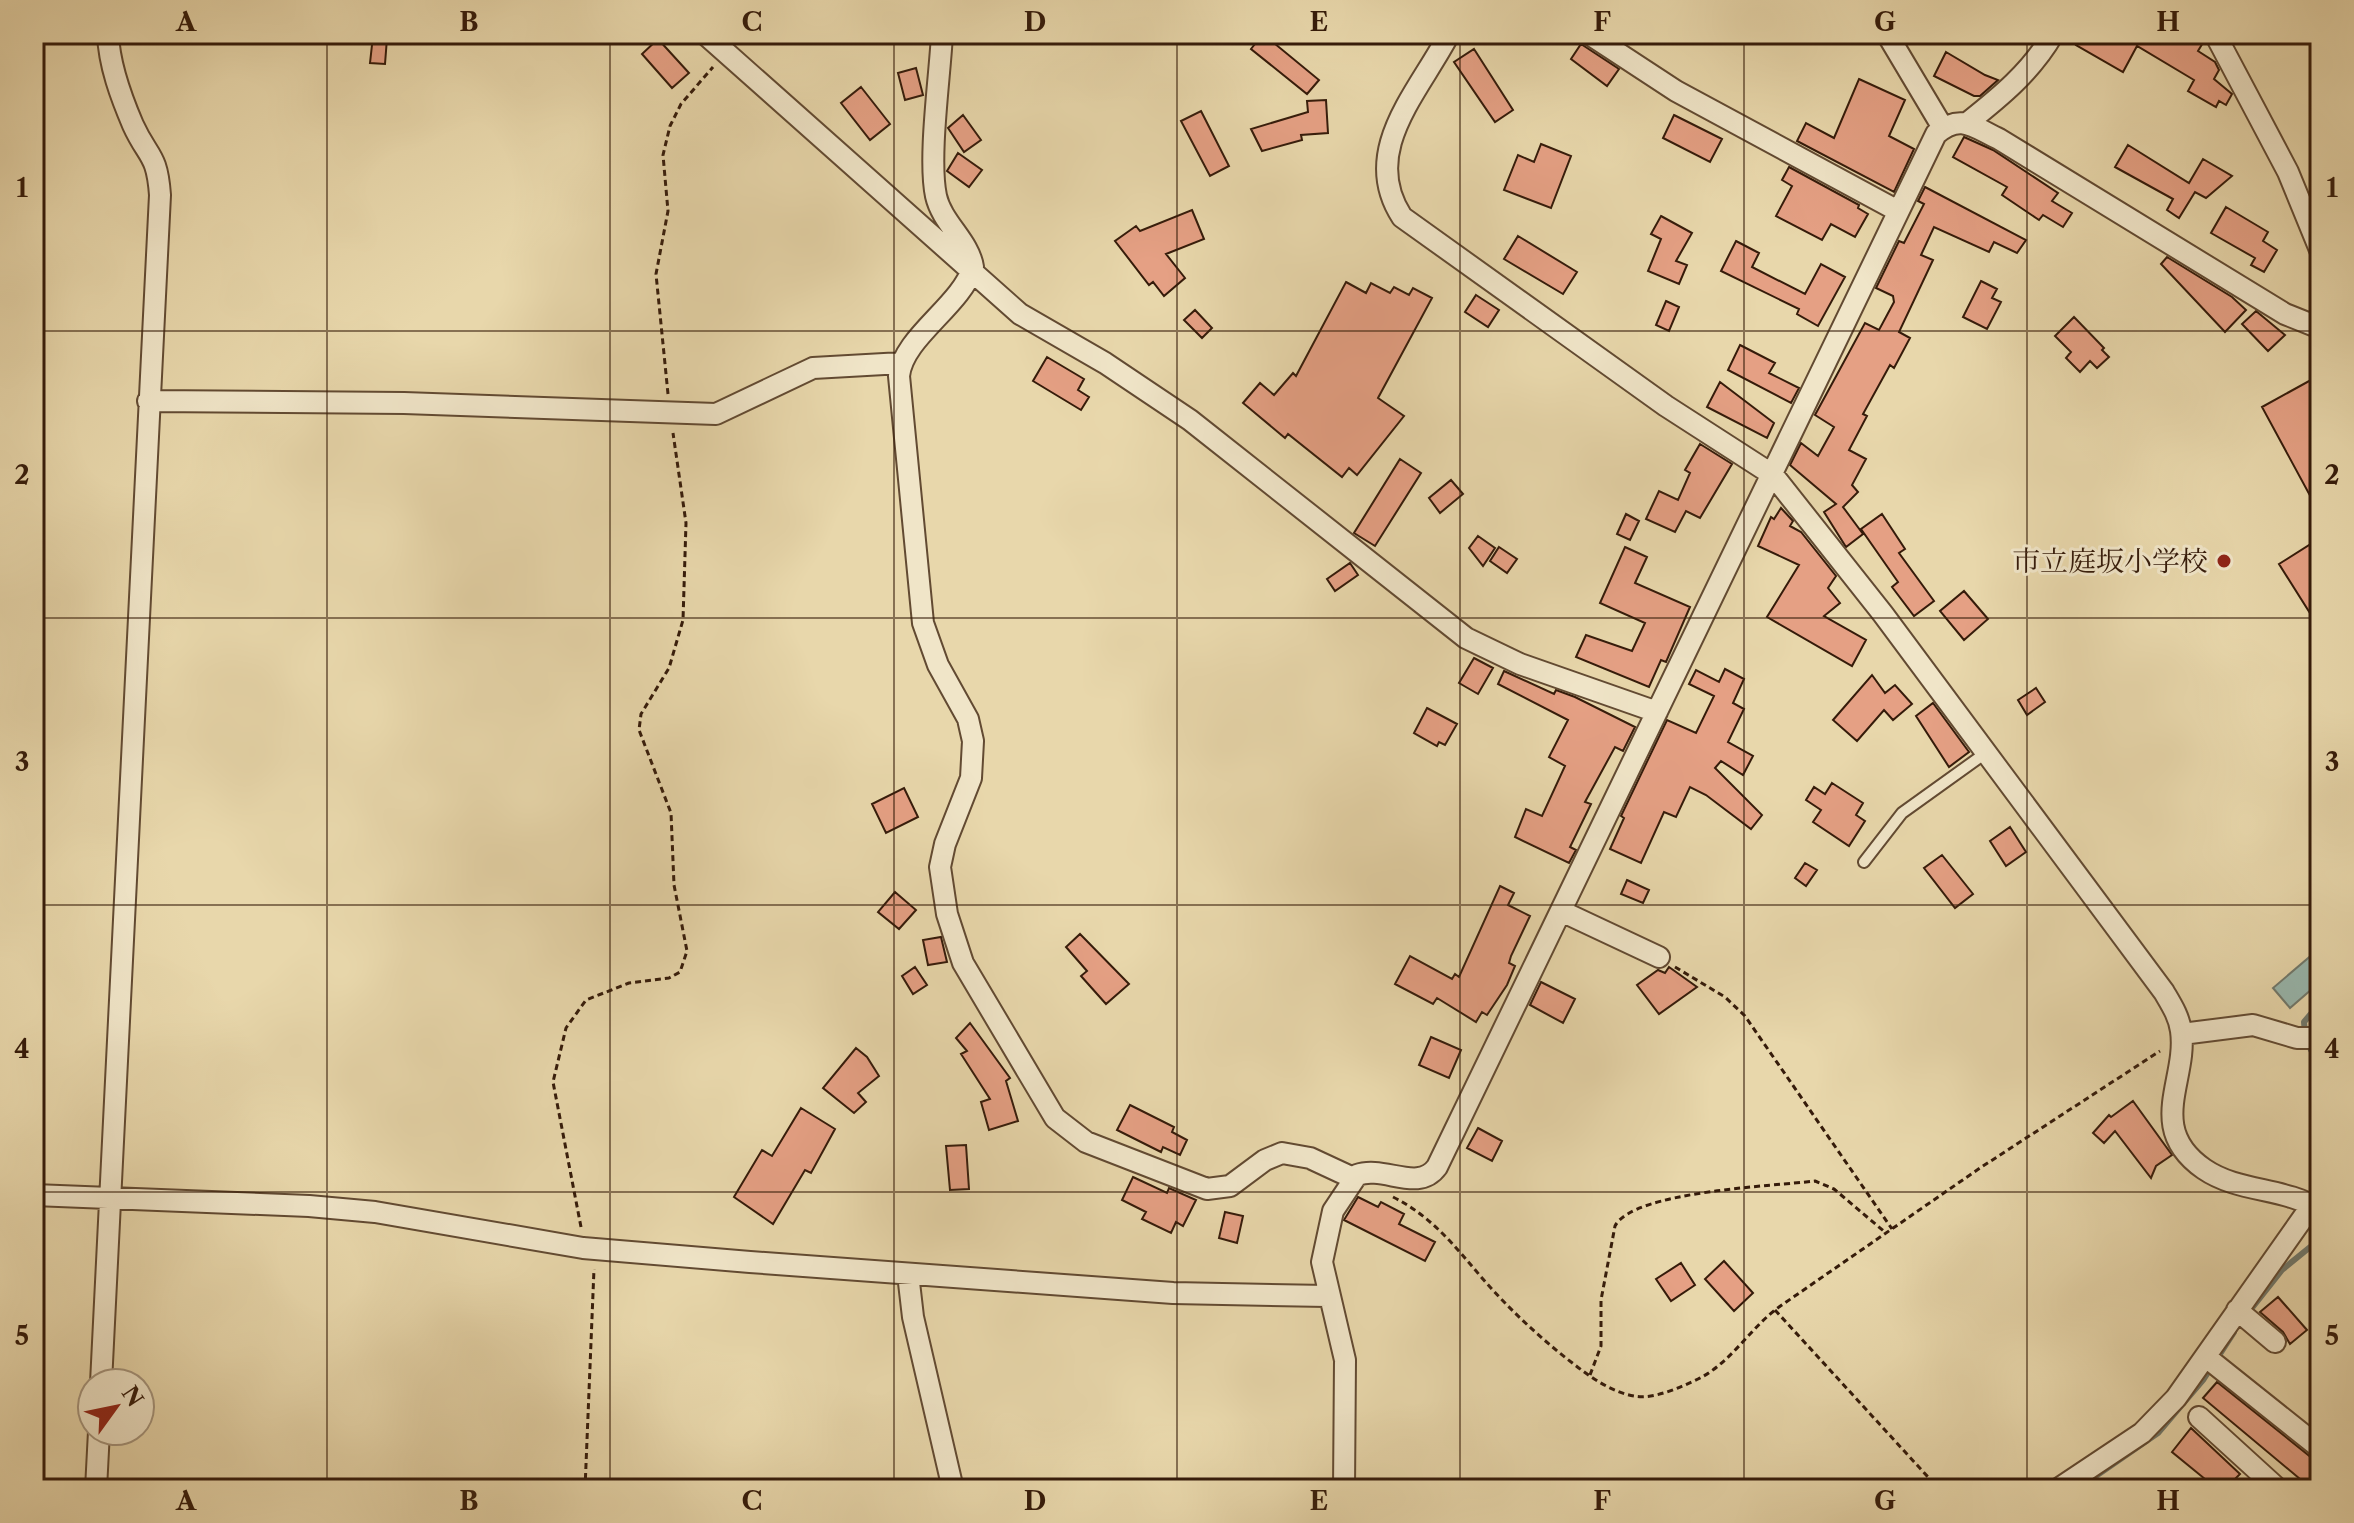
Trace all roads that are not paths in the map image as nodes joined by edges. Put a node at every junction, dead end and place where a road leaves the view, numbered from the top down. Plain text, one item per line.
1 (108, 34) edge
2 (705, 34) edge
3 (942, 34) edge
4 (1449, 34) edge
5 (1589, 34) edge
6 (1887, 34) edge
7 (2053, 34) edge
8 (2215, 34) edge
9 (1966, 124) junction
10 (1943, 128) junction
11 (1898, 211) junction
12 (2320, 250) edge
13 (971, 273) junction
14 (2320, 328) edge
15 (902, 363) junction
16 (148, 401) junction
17 (1773, 475) junction
18 (1657, 712) junction
19 (1987, 752) junction
20 (1864, 862) dead end
21 (1561, 911) junction
22 (1659, 957) road end
23 (2182, 1034) junction
24 (2320, 1038) edge
25 (1353, 1178) junction
26 (34, 1195) edge
27 (110, 1198) junction
28 (2316, 1208) edge
29 (908, 1274) junction
30 (1327, 1296) junction
31 (2237, 1310) junction
32 (2275, 1342) dead end
33 (2206, 1357) junction
34 (102, 1367) edge
35 (2199, 1417) dead end
36 (98, 1447) edge
37 (2320, 1448) edge
38 (96, 1489) edge
39 (953, 1489) edge
40 (1344, 1489) edge
41 (2058, 1489) edge
42 (2278, 1489) edge

1 - 16 street
2 - 13 street
3 - 13 street
4 - 17 street
5 - 11 street
6 - 10 street
7 - 9 street
8 - 12 street
9 - 10 street
9 - 14 street
10 - 11 street
11 - 17 street
13 - 15 street
13 - 18 street
15 - 16 street
15 - 25 street
16 - 27 street
17 - 18 street
17 - 19 street
18 - 21 street
19 - 20 lane
19 - 23 street
21 - 22 street
21 - 25 street
23 - 24 street
23 - 28 street
25 - 30 street
26 - 27 street
27 - 29 street
27 - 34 street
28 - 31 street
29 - 30 street
29 - 39 street
30 - 40 street
31 - 32 street
31 - 33 street
33 - 37 street
33 - 41 street
35 - 42 street
36 - 38 street

